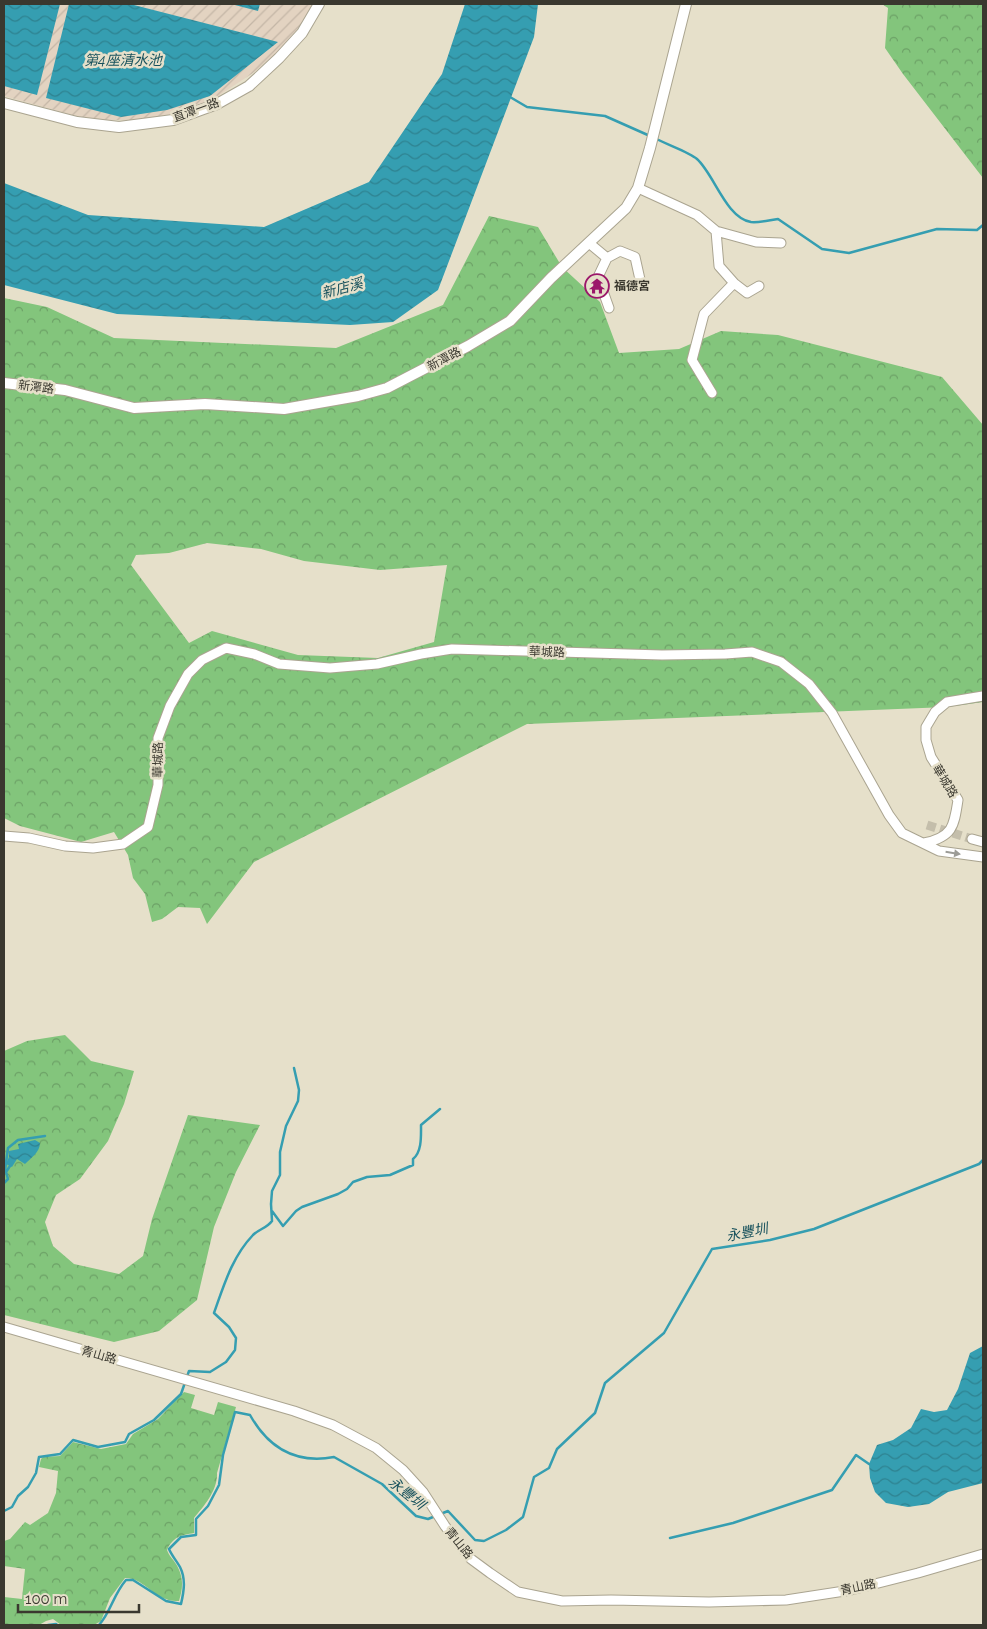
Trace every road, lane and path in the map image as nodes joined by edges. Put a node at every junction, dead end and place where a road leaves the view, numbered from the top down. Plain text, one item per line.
1 (319, 4) edge
2 (686, 4) edge
3 (4, 103) edge
4 (638, 188) junction
5 (716, 231) junction
6 (590, 243) junction
7 (781, 243) dead end
8 (607, 258) junction
9 (734, 283) junction
10 (641, 284) dead end
11 (759, 286) dead end
12 (609, 308) dead end
13 (4, 383) edge
14 (712, 393) dead end
15 (983, 696) edge
16 (4, 836) edge
17 (972, 839) tunnel mouth
18 (983, 842) edge
19 (924, 843) junction
20 (983, 857) edge
21 (4, 1327) edge
22 (983, 1554) edge

1 - 3 street, 直潭一路
2 - 4 street, 新潭路
4 - 5 street
4 - 6 street, 新潭路
5 - 7 street
5 - 9 street
6 - 8 street
6 - 13 street, 新潭路
8 - 10 street
8 - 12 street
9 - 11 street
9 - 14 street
15 - 19 street, 華城路
16 - 19 street, 華城路
17 - 18 street
19 -> 20 street
21 - 22 street, 青山路

